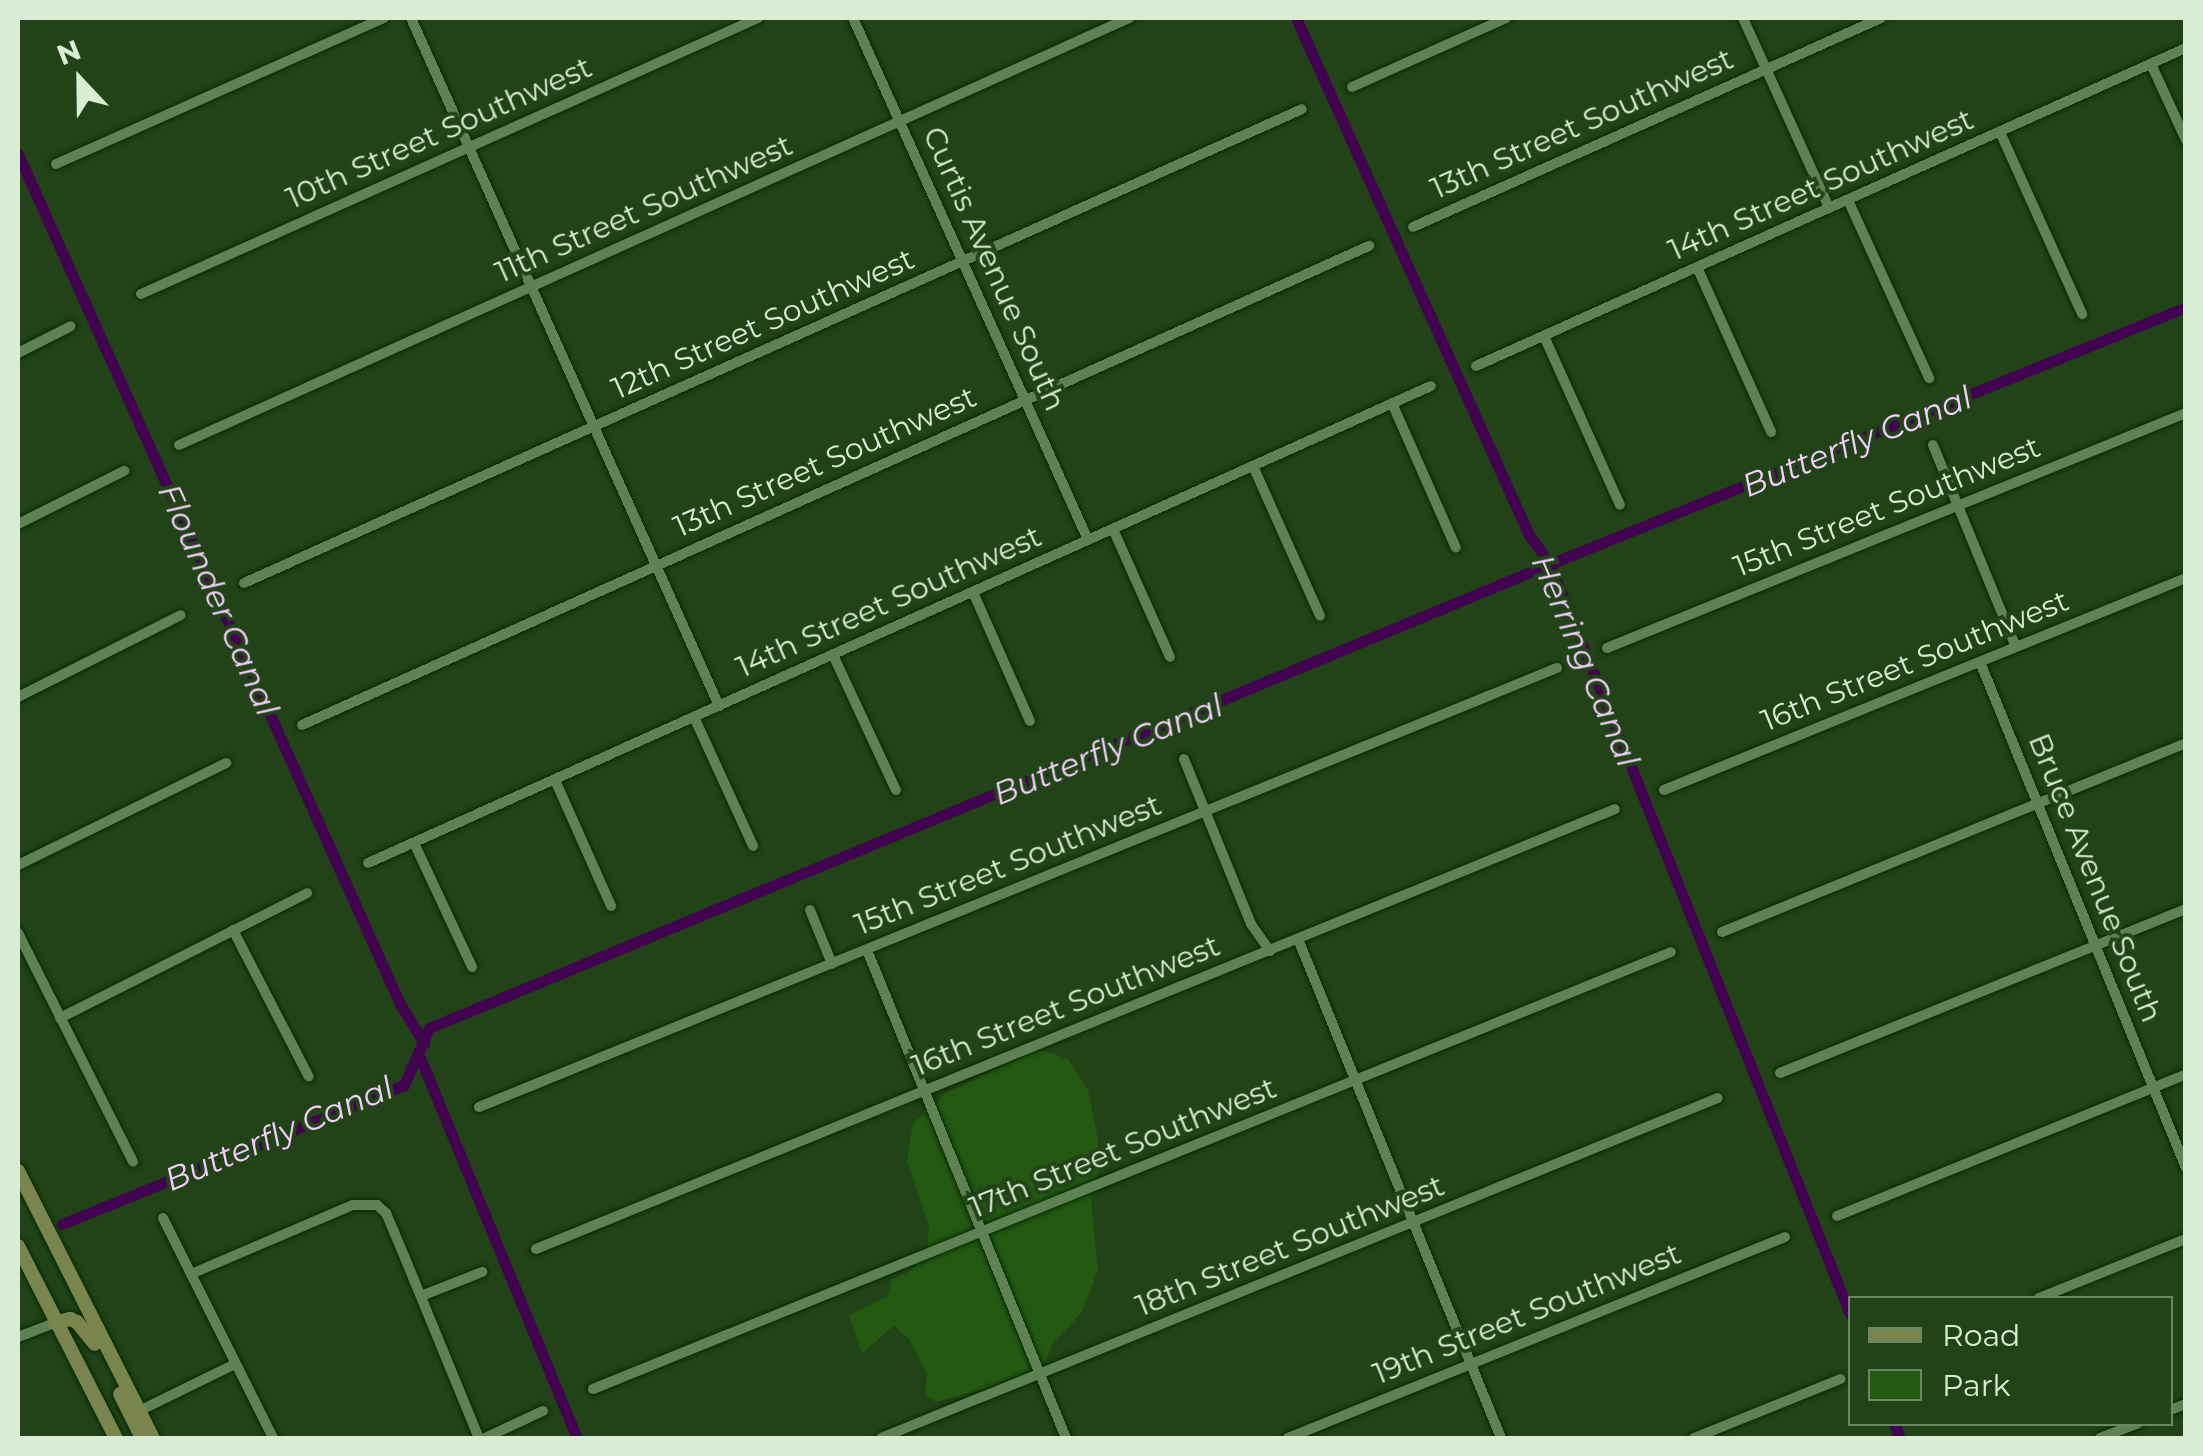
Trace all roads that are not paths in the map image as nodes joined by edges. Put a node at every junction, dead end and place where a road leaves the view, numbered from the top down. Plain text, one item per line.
1 (384, 18) edge
2 (411, 18) edge
3 (758, 18) edge
4 (853, 18) edge
5 (1129, 18) edge
6 (1506, 18) edge
7 (1744, 18) edge
8 (1881, 18) edge
9 (2186, 48) edge
10 (2151, 64) junction
11 (1766, 69) junction
12 (1352, 87) dead end
13 (1302, 109) dead end
14 (900, 121) junction
15 (2000, 132) junction
16 (2186, 140) edge
17 (470, 147) junction
18 (56, 164) dead end
19 (1848, 200) junction
20 (1829, 208) junction
21 (1412, 228) dead end
22 (1370, 246) dead end
23 (963, 261) junction
24 (1697, 267) junction
25 (532, 286) junction
26 (141, 294) dead end
27 (2082, 314) dead end
28 (71, 326) dead end
29 (1544, 336) junction
30 (18, 353) edge
31 (1476, 366) dead end
32 (1929, 378) dead end
33 (1431, 386) dead end
34 (1025, 400) junction
35 (1392, 404) junction
36 (2186, 413) edge
37 (595, 426) junction
38 (1771, 432) dead end
39 (1933, 444) dead end
40 (178, 446) dead end
41 (1254, 466) junction
42 (124, 471) dead end
43 (1620, 505) dead end
44 (1958, 506) junction
45 (18, 524) edge
46 (1113, 529) junction
47 (1088, 540) junction
48 (1456, 548) dead end
49 (656, 565) junction
50 (2186, 578) edge
51 (244, 584) dead end
52 (973, 592) junction
53 (181, 615) dead end
54 (1320, 616) dead end
55 (2016, 647) junction
56 (1607, 648) dead end
57 (833, 655) junction
58 (1170, 657) dead end
59 (1980, 662) junction
60 (1557, 668) dead end
61 (18, 697) edge
62 (719, 706) junction
63 (694, 717) junction
64 (1030, 720) dead end
65 (302, 725) dead end
66 (2186, 743) edge
67 (1184, 759) dead end
68 (226, 762) dead end
69 (555, 780) junction
70 (896, 790) dead end
71 (1664, 790) dead end
72 (2038, 803) junction
73 (1205, 810) junction
74 (1615, 810) dead end
75 (414, 843) junction
76 (753, 846) dead end
77 (368, 863) dead end
78 (18, 865) edge
79 (307, 893) dead end
80 (611, 906) dead end
81 (2186, 909) edge
82 (810, 910) dead end
83 (233, 930) junction
84 (1722, 932) dead end
85 (18, 933) edge
86 (1298, 940) junction
87 (2095, 945) junction
88 (867, 950) junction
89 (1270, 951) junction
90 (1670, 952) dead end
91 (832, 964) junction
92 (472, 967) dead end
93 (60, 1018) junction
94 (1780, 1073) dead end
95 (2186, 1074) edge
96 (309, 1077) dead end
97 (1356, 1081) junction
98 (2153, 1087) junction
99 (924, 1091) junction
100 (1718, 1098) dead end
101 (478, 1107) dead end
102 (133, 1162) dead end
103 (2186, 1168) edge
104 (18, 1171) edge
105 (1836, 1216) dead end
106 (164, 1218) dead end
107 (1414, 1223) junction
108 (983, 1232) junction
109 (1785, 1237) dead end
110 (2186, 1239) edge
111 (18, 1246) edge
112 (536, 1249) dead end
113 (482, 1272) dead end
114 (191, 1274) junction
115 (421, 1296) junction
116 (2044, 1296) edge
117 (55, 1323) junction
118 (18, 1337) edge
119 (236, 1364) junction
120 (1471, 1364) junction
121 (1040, 1374) junction
122 (1841, 1379) dead end
123 (593, 1390) dead end
124 (139, 1411) junction
125 (544, 1411) dead end
126 (2131, 1426) edge
127 (116, 1438) edge
128 (142, 1438) edge
129 (153, 1438) edge
130 (273, 1438) edge
131 (482, 1438) edge
132 (881, 1438) edge
133 (1066, 1438) edge
134 (1288, 1438) edge
135 (1501, 1438) edge
136 (1694, 1438) edge
137 (2100, 1438) edge

1 - 18 street
2 - 17 street
3 - 17 street, 10th Street Southwest
4 - 14 street, Curtis Avenue South
5 - 14 street, 11th Street Southwest
6 - 12 street
7 - 11 street
8 - 11 street, 13th Street Southwest
9 - 10 street, 14th Street Southwest
10 - 15 street, 14th Street Southwest
10 - 16 street
11 - 20 street
11 - 21 street, 13th Street Southwest
13 - 23 street, 12th Street Southwest
14 - 23 street, Curtis Avenue South
14 - 25 street, 11th Street Southwest
15 - 19 street, 14th Street Southwest
15 - 27 street
17 - 25 street
17 - 26 street, 10th Street Southwest
19 - 20 street, 14th Street Southwest
19 - 32 street
20 - 24 street, 14th Street Southwest
22 - 34 street, 13th Street Southwest
23 - 34 street, Curtis Avenue South
23 - 37 street, 12th Street Southwest
24 - 29 street, 14th Street Southwest
24 - 38 street
25 - 37 street
25 - 40 street, 11th Street Southwest
28 - 30 street
29 - 31 street, 14th Street Southwest
29 - 43 street
33 - 35 street, 14th Street Southwest
34 - 47 street, Curtis Avenue South
34 - 49 street, 13th Street Southwest
35 - 41 street, 14th Street Southwest
35 - 48 street
36 - 44 street, 15th Street Southwest
37 - 49 street
37 - 51 street, 12th Street Southwest
39 - 44 street
41 - 46 street, 14th Street Southwest
41 - 54 street
42 - 45 street
44 - 55 street
44 - 56 street, 15th Street Southwest
46 - 47 street, 14th Street Southwest
46 - 58 street
47 - 52 street, 14th Street Southwest
49 - 62 street
49 - 65 street, 13th Street Southwest
50 - 55 street, 16th Street Southwest
52 - 57 street, 14th Street Southwest
52 - 64 street
53 - 61 street
55 - 59 street, 16th Street Southwest
57 - 62 street, 14th Street Southwest
57 - 70 street
59 - 71 street, 16th Street Southwest
59 - 72 street, Bruce Avenue South
60 - 73 street, 15th Street Southwest
62 - 63 street, 14th Street Southwest
63 - 69 street, 14th Street Southwest
63 - 76 street
66 - 72 street
67 - 73 street
68 - 78 street
69 - 75 street, 14th Street Southwest
69 - 80 street
72 - 84 street
72 - 87 street, Bruce Avenue South
73 - 88 street, 15th Street Southwest
73 - 89 street
74 - 86 street, 16th Street Southwest
75 - 77 street, 14th Street Southwest
75 - 92 street
79 - 83 street
81 - 87 street
82 - 91 street
83 - 93 street
83 - 96 street
85 - 93 street
86 - 89 street, 16th Street Southwest
86 - 97 street
87 - 94 street
87 - 98 street, Bruce Avenue South
88 - 91 street, 15th Street Southwest
88 - 99 street
89 - 99 street, 16th Street Southwest
90 - 97 street, 17th Street Southwest
91 - 101 street, 15th Street Southwest
93 - 102 street
95 - 98 street
97 - 107 street
97 - 108 street, 17th Street Southwest
98 - 103 street, Bruce Avenue South
98 - 105 street
99 - 108 street
99 - 112 street, 16th Street Southwest
100 - 107 street, 18th Street Southwest
104 - 124 main road
106 - 114 street
107 - 120 street
107 - 121 street, 18th Street Southwest
108 - 121 street
108 - 123 street, 17th Street Southwest
109 - 120 street, 19th Street Southwest
110 - 116 street
111 - 117 main road
113 - 115 street
114 - 115 street
114 - 119 street
115 - 131 street
117 - 118 street
117 - 127 main road
117 - 128 main road
119 - 124 street
119 - 130 street
120 - 134 street, 19th Street Southwest
120 - 135 street
121 - 132 street, 18th Street Southwest
121 - 133 street
122 - 136 street
124 - 129 main road
125 - 131 street
126 - 137 street

